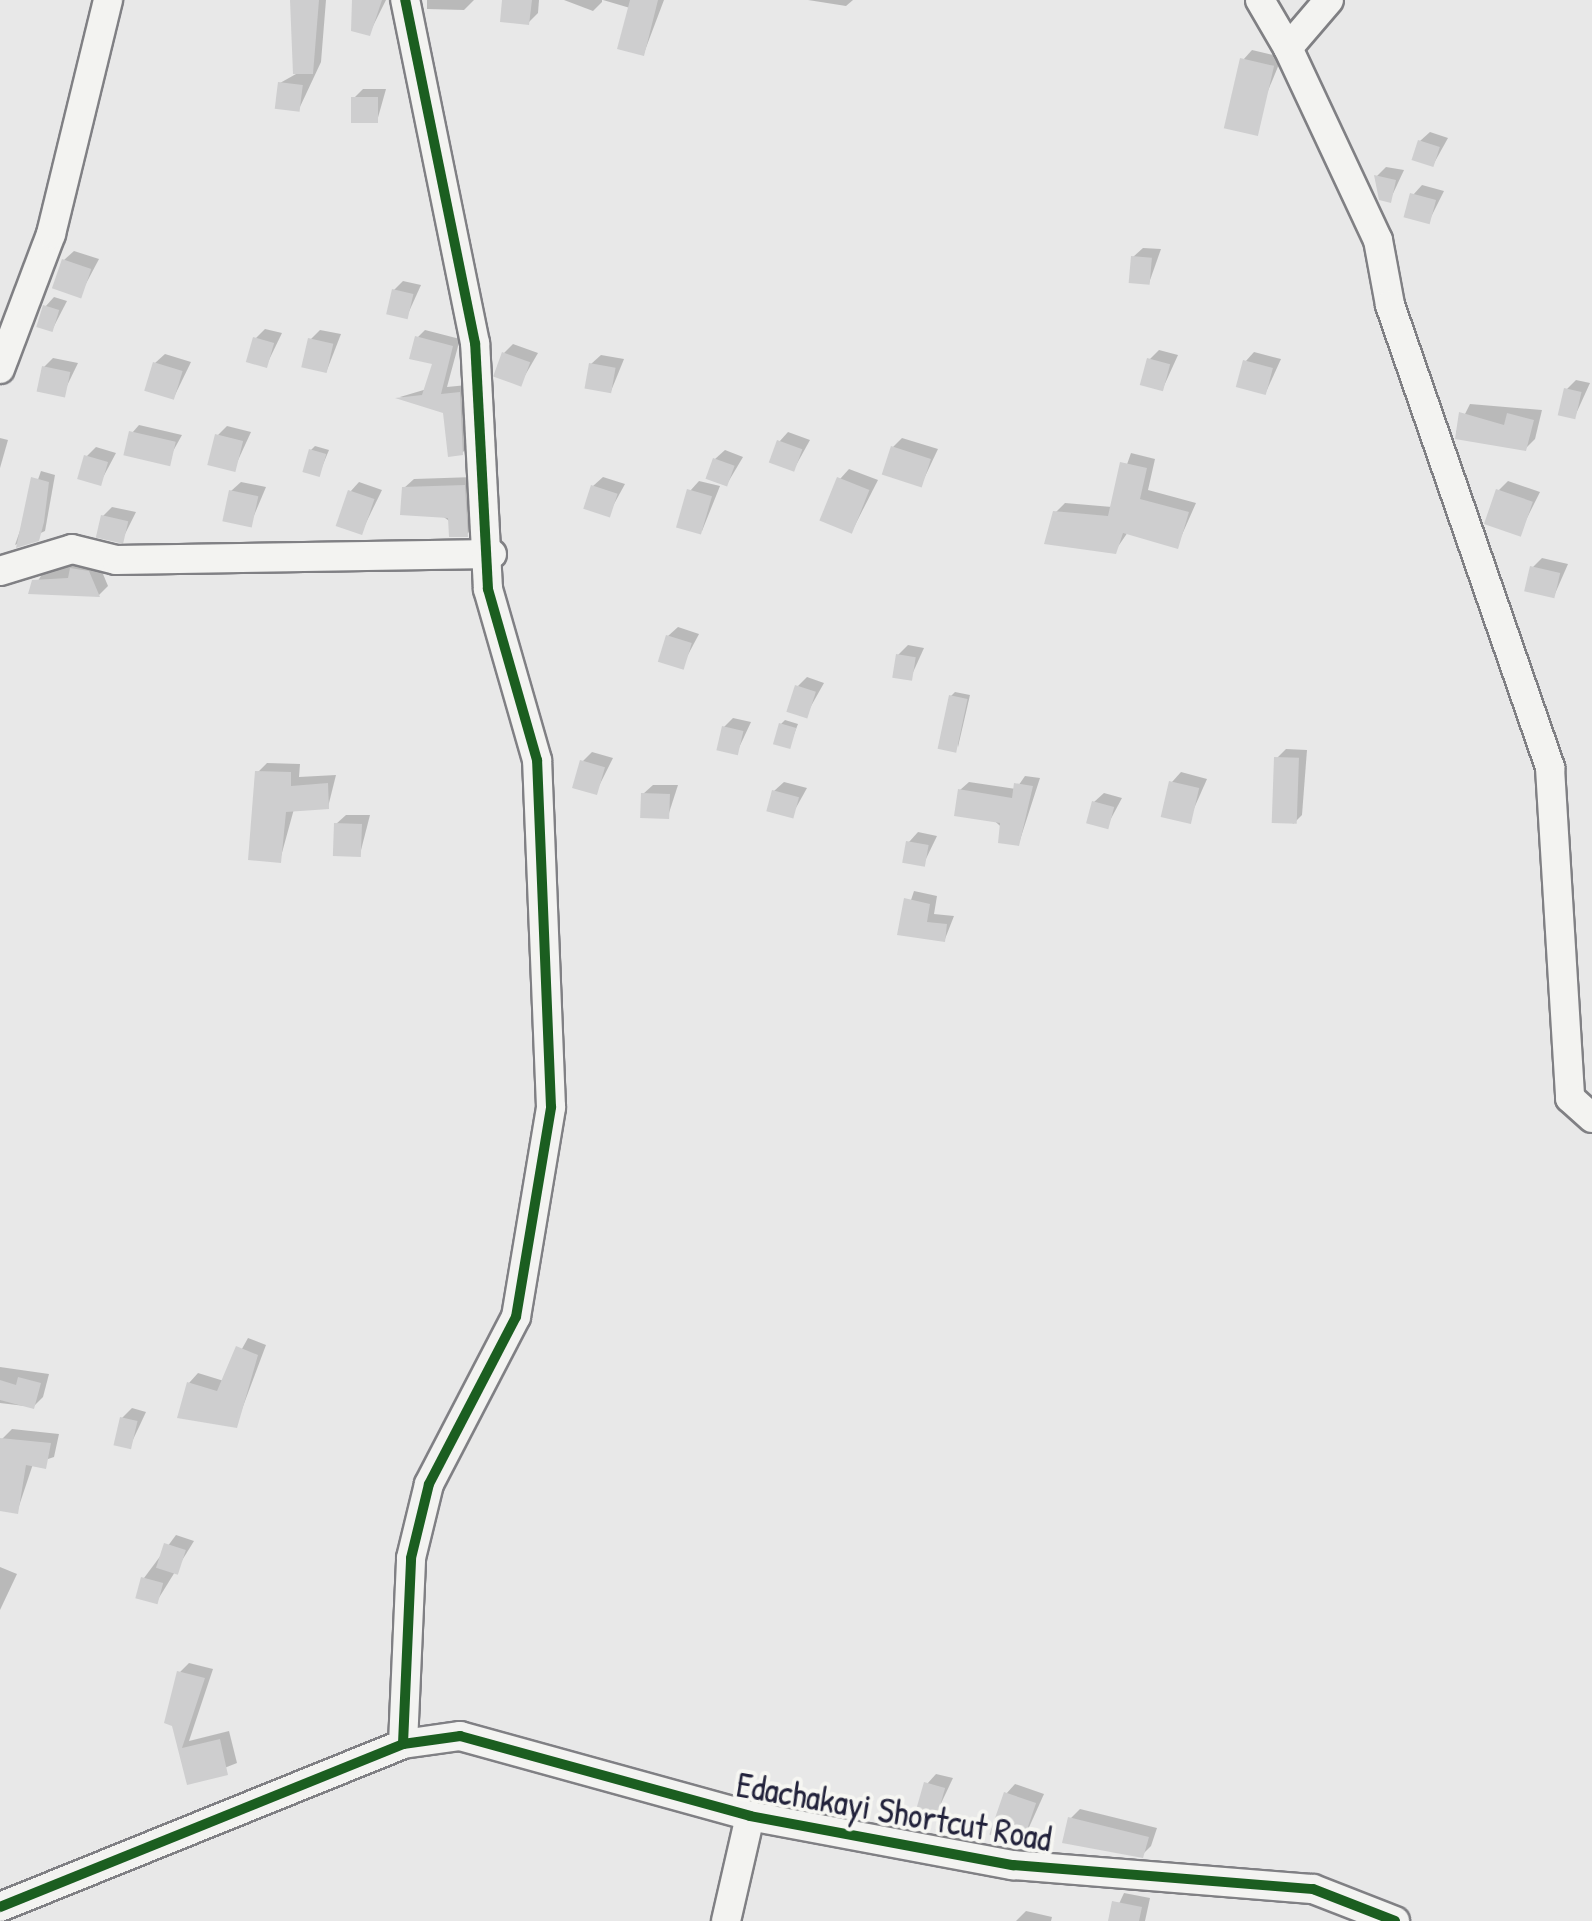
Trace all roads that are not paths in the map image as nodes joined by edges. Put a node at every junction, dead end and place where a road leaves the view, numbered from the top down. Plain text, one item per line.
1 (108, 0) edge
2 (406, 0) edge
3 (1260, 0) edge
4 (1329, 0) edge
5 (1288, 48) junction
6 (0, 369) edge
7 (492, 554) junction
8 (0, 571) edge
9 (1592, 1118) edge
10 (403, 1744) junction
11 (750, 1816) junction
12 (0, 1907) edge
13 (726, 1921) edge
14 (1395, 1921) edge

1 - 6 street
2 - 7 street
3 - 5 street
4 - 5 street
5 - 9 street
7 - 8 street
7 - 10 street
10 - 11 street, Edachakayi Shortcut Road
10 - 12 street, Edachakayi Shortcut Road
11 - 13 street
11 - 14 street, Edachakayi Shortcut Road

